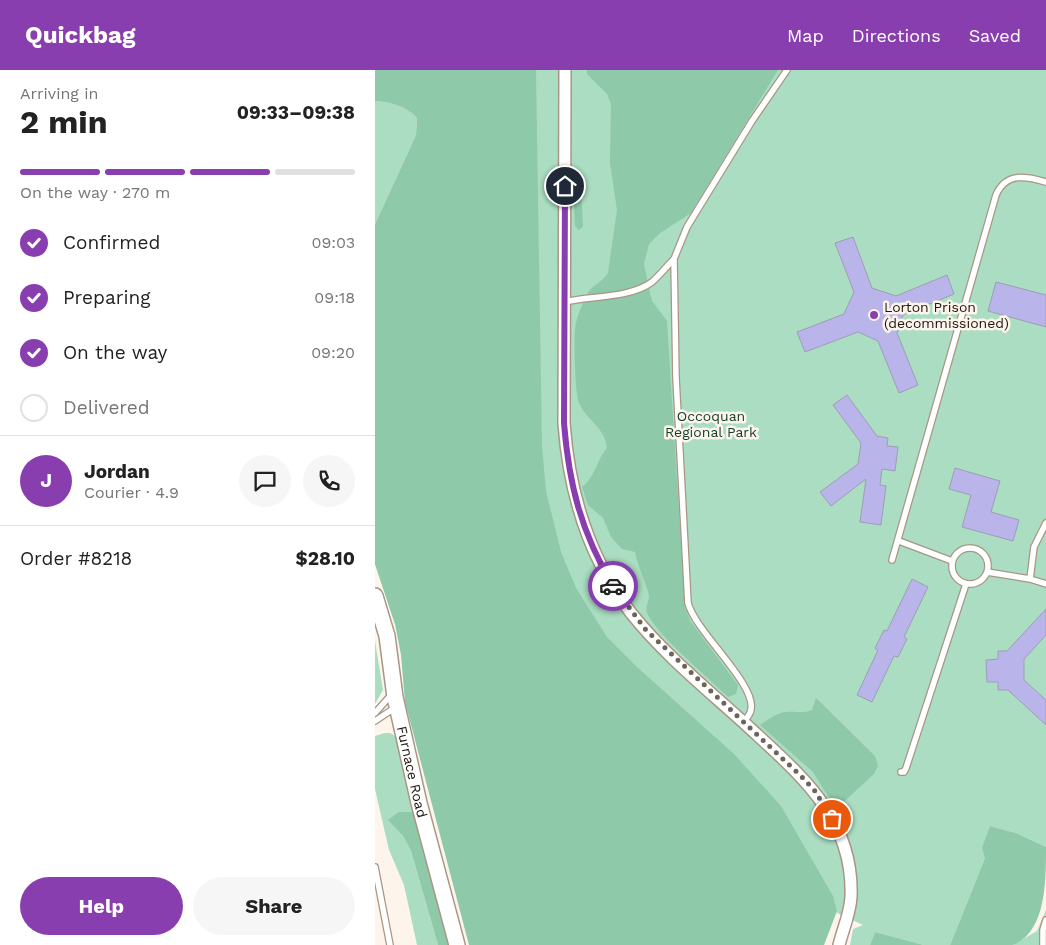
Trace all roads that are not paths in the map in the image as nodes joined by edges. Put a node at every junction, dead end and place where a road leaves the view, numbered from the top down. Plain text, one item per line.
1 (565, 70) edge
2 (787, 70) edge
3 (1046, 182) edge
4 (674, 259) junction
5 (564, 302) junction
6 (1046, 523) edge
7 (899, 541) junction
8 (893, 560) dead end
9 (952, 561) junction
10 (987, 572) junction
11 (1029, 579) junction
12 (966, 584) junction
13 (1046, 584) edge
14 (375, 596) edge
15 (395, 690) junction
16 (397, 706) junction
17 (375, 713) edge
18 (375, 721) edge
19 (743, 723) junction
20 (901, 772) dead end
21 (375, 867) edge
22 (1046, 920) edge
23 (390, 945) edge
24 (457, 945) edge
25 (839, 945) edge
26 (1043, 945) edge

1 - 5 street
2 - 4 lane
3 - 7 lane
4 - 5 lane
4 - 19 lane
5 - 19 street
6 - 11 lane
7 - 8 lane
7 - 9 lane
9 - 10 lane
9 - 12 lane
10 - 11 lane
10 - 12 lane
11 - 13 lane
12 - 20 lane
14 - 15 main road, Furnace Road
15 - 16 main road, Furnace Road
15 - 17 lane
16 - 18 lane
16 - 24 main road, Furnace Road
19 - 25 street
21 - 23 lane
22 - 26 lane

